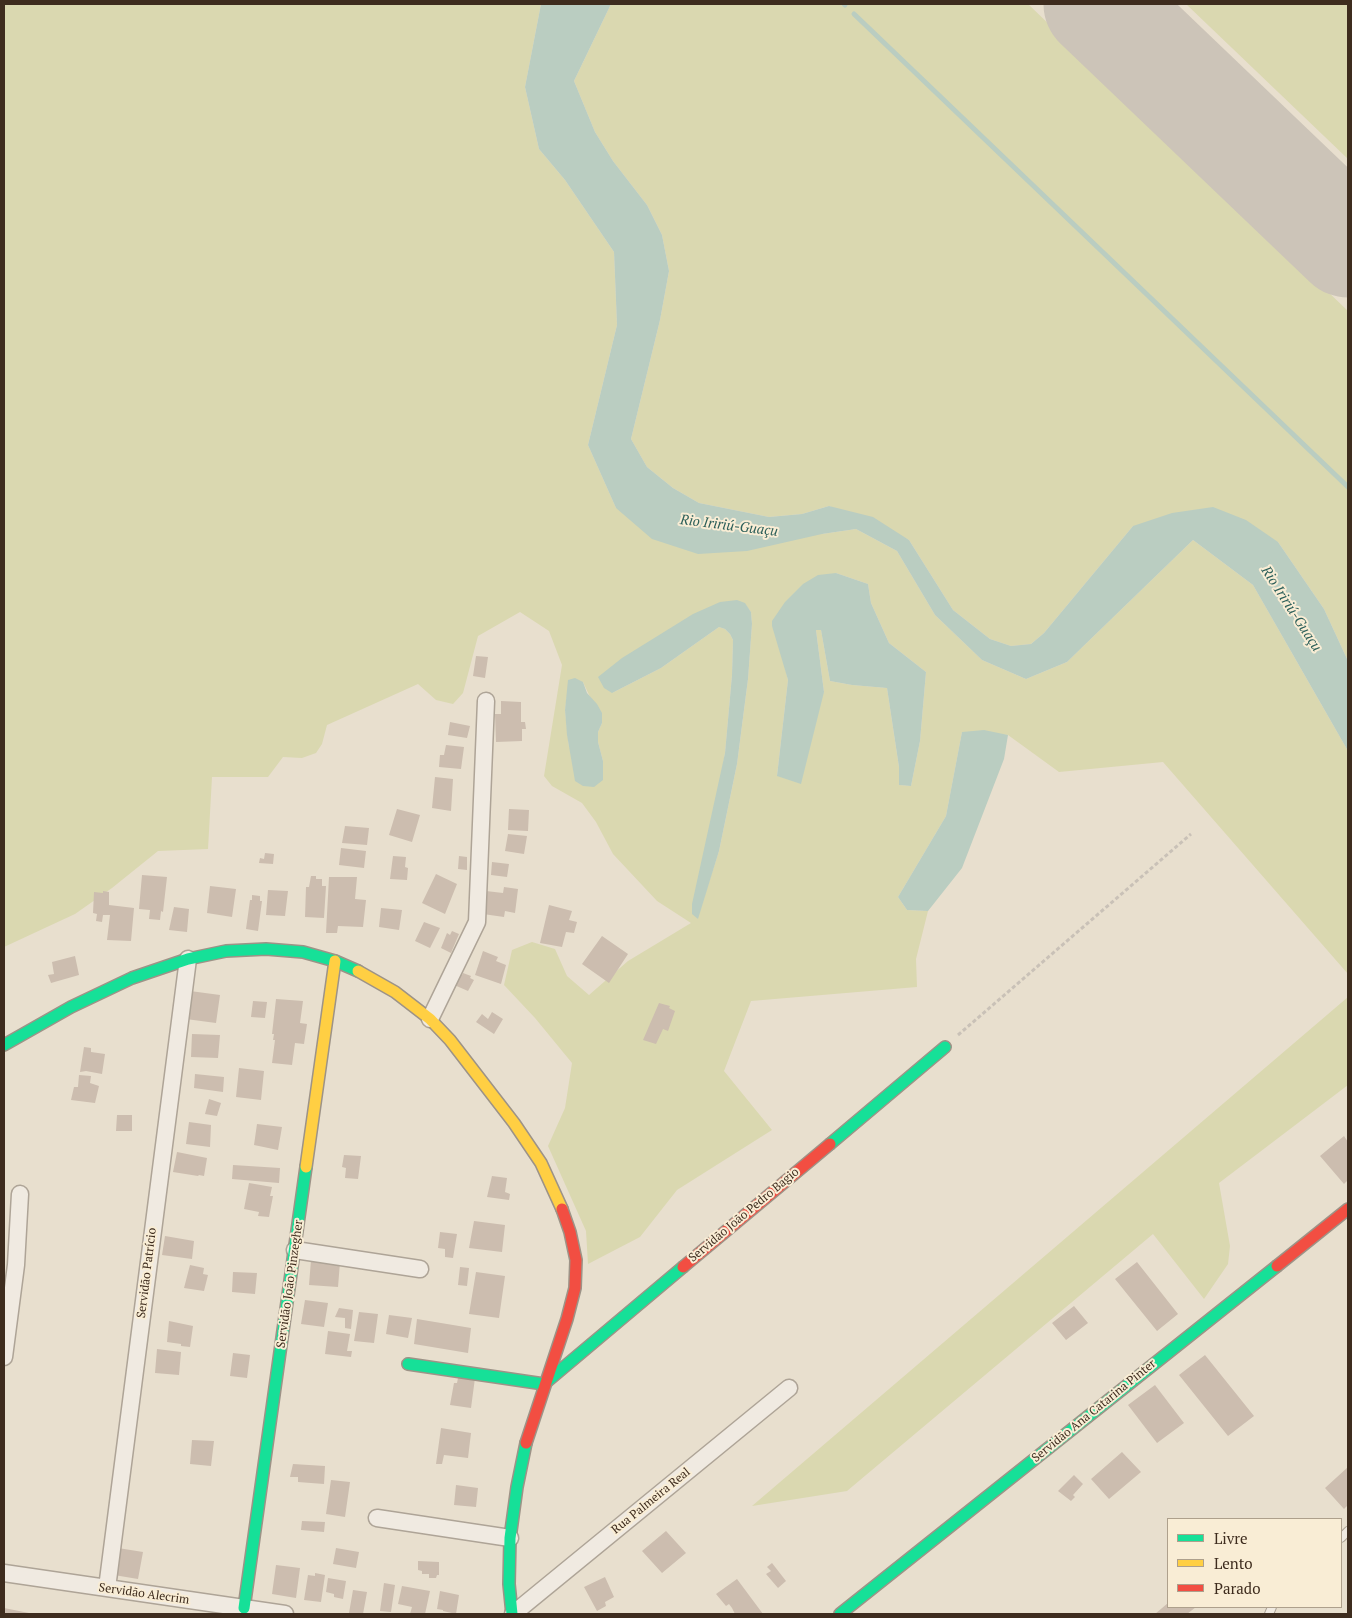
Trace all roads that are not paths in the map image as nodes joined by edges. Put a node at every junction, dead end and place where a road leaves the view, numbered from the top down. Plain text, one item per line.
1 (486, 701) dead end
2 (188, 958) junction
3 (335, 961) junction
4 (430, 1019) junction
5 (4, 1045) edge
6 (944, 1047) road end
7 (20, 1194) dead end
8 (1348, 1209) edge
9 (10, 1244) edge
10 (295, 1250) junction
11 (420, 1269) dead end
12 (4, 1357) edge
13 (408, 1364) dead end
14 (544, 1384) junction
15 (789, 1388) dead end
16 (378, 1518) dead end
17 (510, 1538) junction
18 (4, 1573) edge
19 (107, 1588) junction
20 (244, 1608) junction
21 (285, 1614) edge
22 (512, 1614) edge
23 (840, 1614) edge

1 - 4 street
2 - 3 street
2 - 5 street
2 - 19 street, Servidão Patrício
3 - 4 street
3 - 10 street, Servidão João Pinzegher
4 - 14 street
6 - 14 street, Servidão João Pedro Bagio
7 - 9 street
8 - 23 street, Servidão Ana Catarina Pinter
9 - 12 street
10 - 11 street
10 - 20 street, Servidão João Pinzegher
13 - 14 street
14 - 17 street
15 - 22 street, Rua Palmeira Real
16 - 17 street
17 - 22 street
18 - 19 street, Servidão Alecrim
19 - 20 street, Servidão Alecrim
20 - 21 street, Servidão Alecrim

